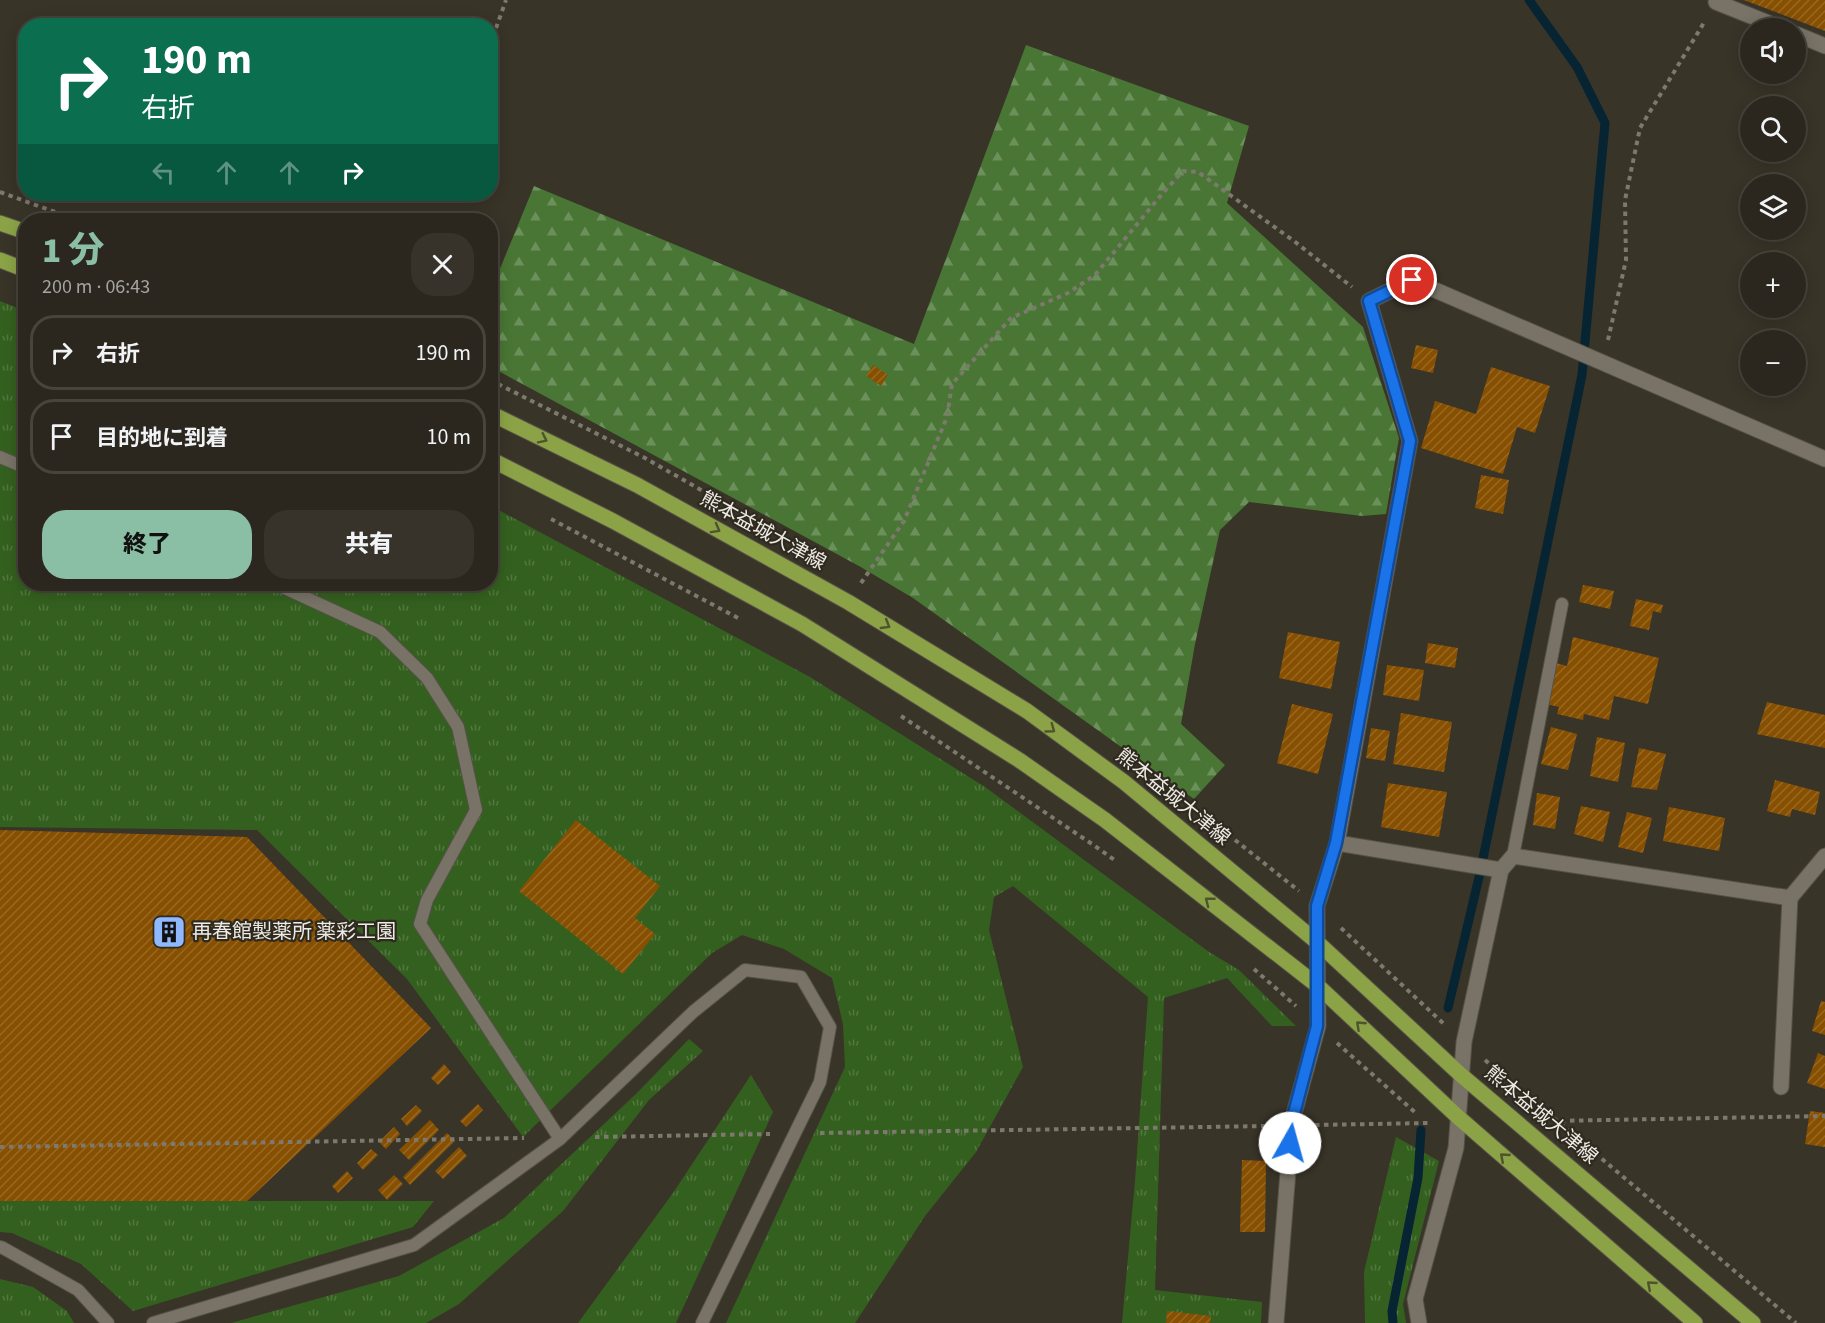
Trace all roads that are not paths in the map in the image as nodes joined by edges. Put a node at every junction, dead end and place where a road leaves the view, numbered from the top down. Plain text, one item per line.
1 (1716, 1) edge
2 (1757, 18) edge
3 (1806, 38) edge
4 (1825, 46) edge
5 (0, 223) edge
6 (18, 229) edge
7 (0, 260) edge
8 (18, 267) edge
9 (498, 417) edge
10 (0, 457) edge
11 (1825, 459) edge
12 (498, 463) edge
13 (18, 465) edge
14 (291, 591) edge
15 (1562, 603) dead end
16 (1336, 843) junction
17 (1513, 856) junction
18 (1825, 856) edge
19 (1496, 869) junction
20 (1790, 898) junction
21 (1317, 942) junction
22 (1318, 986) junction
23 (1461, 1075) junction
24 (1781, 1087) dead end
25 (1458, 1118) junction
26 (560, 1139) junction
27 (0, 1248) edge
28 (108, 1323) edge
29 (153, 1323) edge
30 (702, 1323) edge
31 (1276, 1323) edge
32 (1419, 1323) edge
33 (1695, 1323) edge
34 (1753, 1323) edge

1 - 2 street
3 - 4 street
5 - 6 main road
7 - 8 main road
9 -> 21 main road, 熊本益城大津線
10 - 13 lane
11 - 16 street
22 -> 12 main road
14 - 26 lane
15 - 17 lane
16 - 19 street
16 - 21 street
17 - 19 street
17 - 20 street
18 - 20 street
19 - 23 street
20 - 24 street
21 - 22 street
21 - 23 main road, 熊本益城大津線
25 -> 22 main road
22 - 31 street
23 - 25 street
23 - 34 main road, 熊本益城大津線
25 - 32 street
33 -> 25 main road
26 - 29 lane
26 - 30 lane
27 - 28 lane

